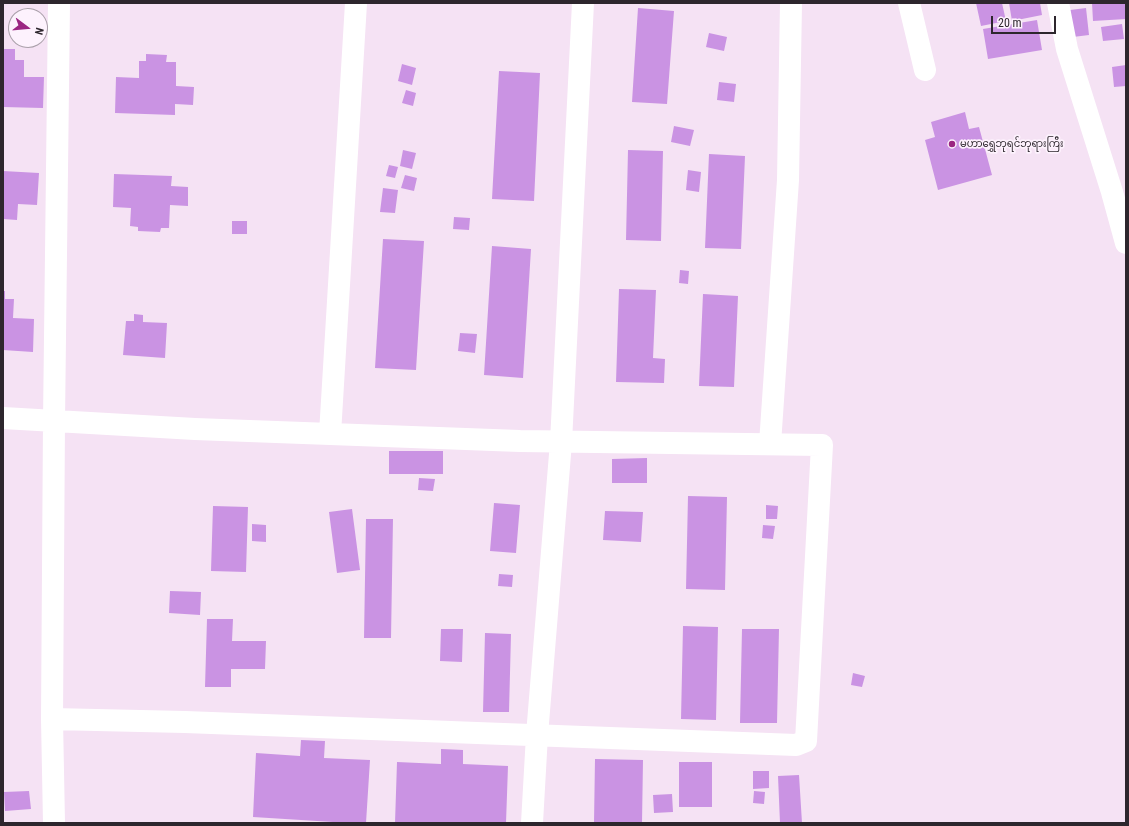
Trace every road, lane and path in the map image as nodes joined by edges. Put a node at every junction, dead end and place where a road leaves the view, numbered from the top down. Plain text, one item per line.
1 (59, 3) edge
2 (356, 3) edge
3 (583, 3) edge
4 (791, 3) edge
5 (909, 3) edge
6 (1058, 3) edge
7 (925, 70) dead end
8 (1126, 243) edge
9 (3, 418) edge
10 (54, 421) junction
11 (330, 434) junction
12 (561, 442) junction
13 (770, 444) junction
14 (52, 719) junction
15 (537, 735) junction
16 (54, 823) edge
17 (532, 823) edge

1 - 10 street
2 - 11 street
3 - 12 street
4 - 13 street
5 - 7 street
6 - 8 street
9 - 10 street
10 - 11 street
10 - 14 street
11 - 12 street
12 - 13 street
12 - 15 street
13 - 15 street
14 - 15 street
14 - 16 street
15 - 17 street

